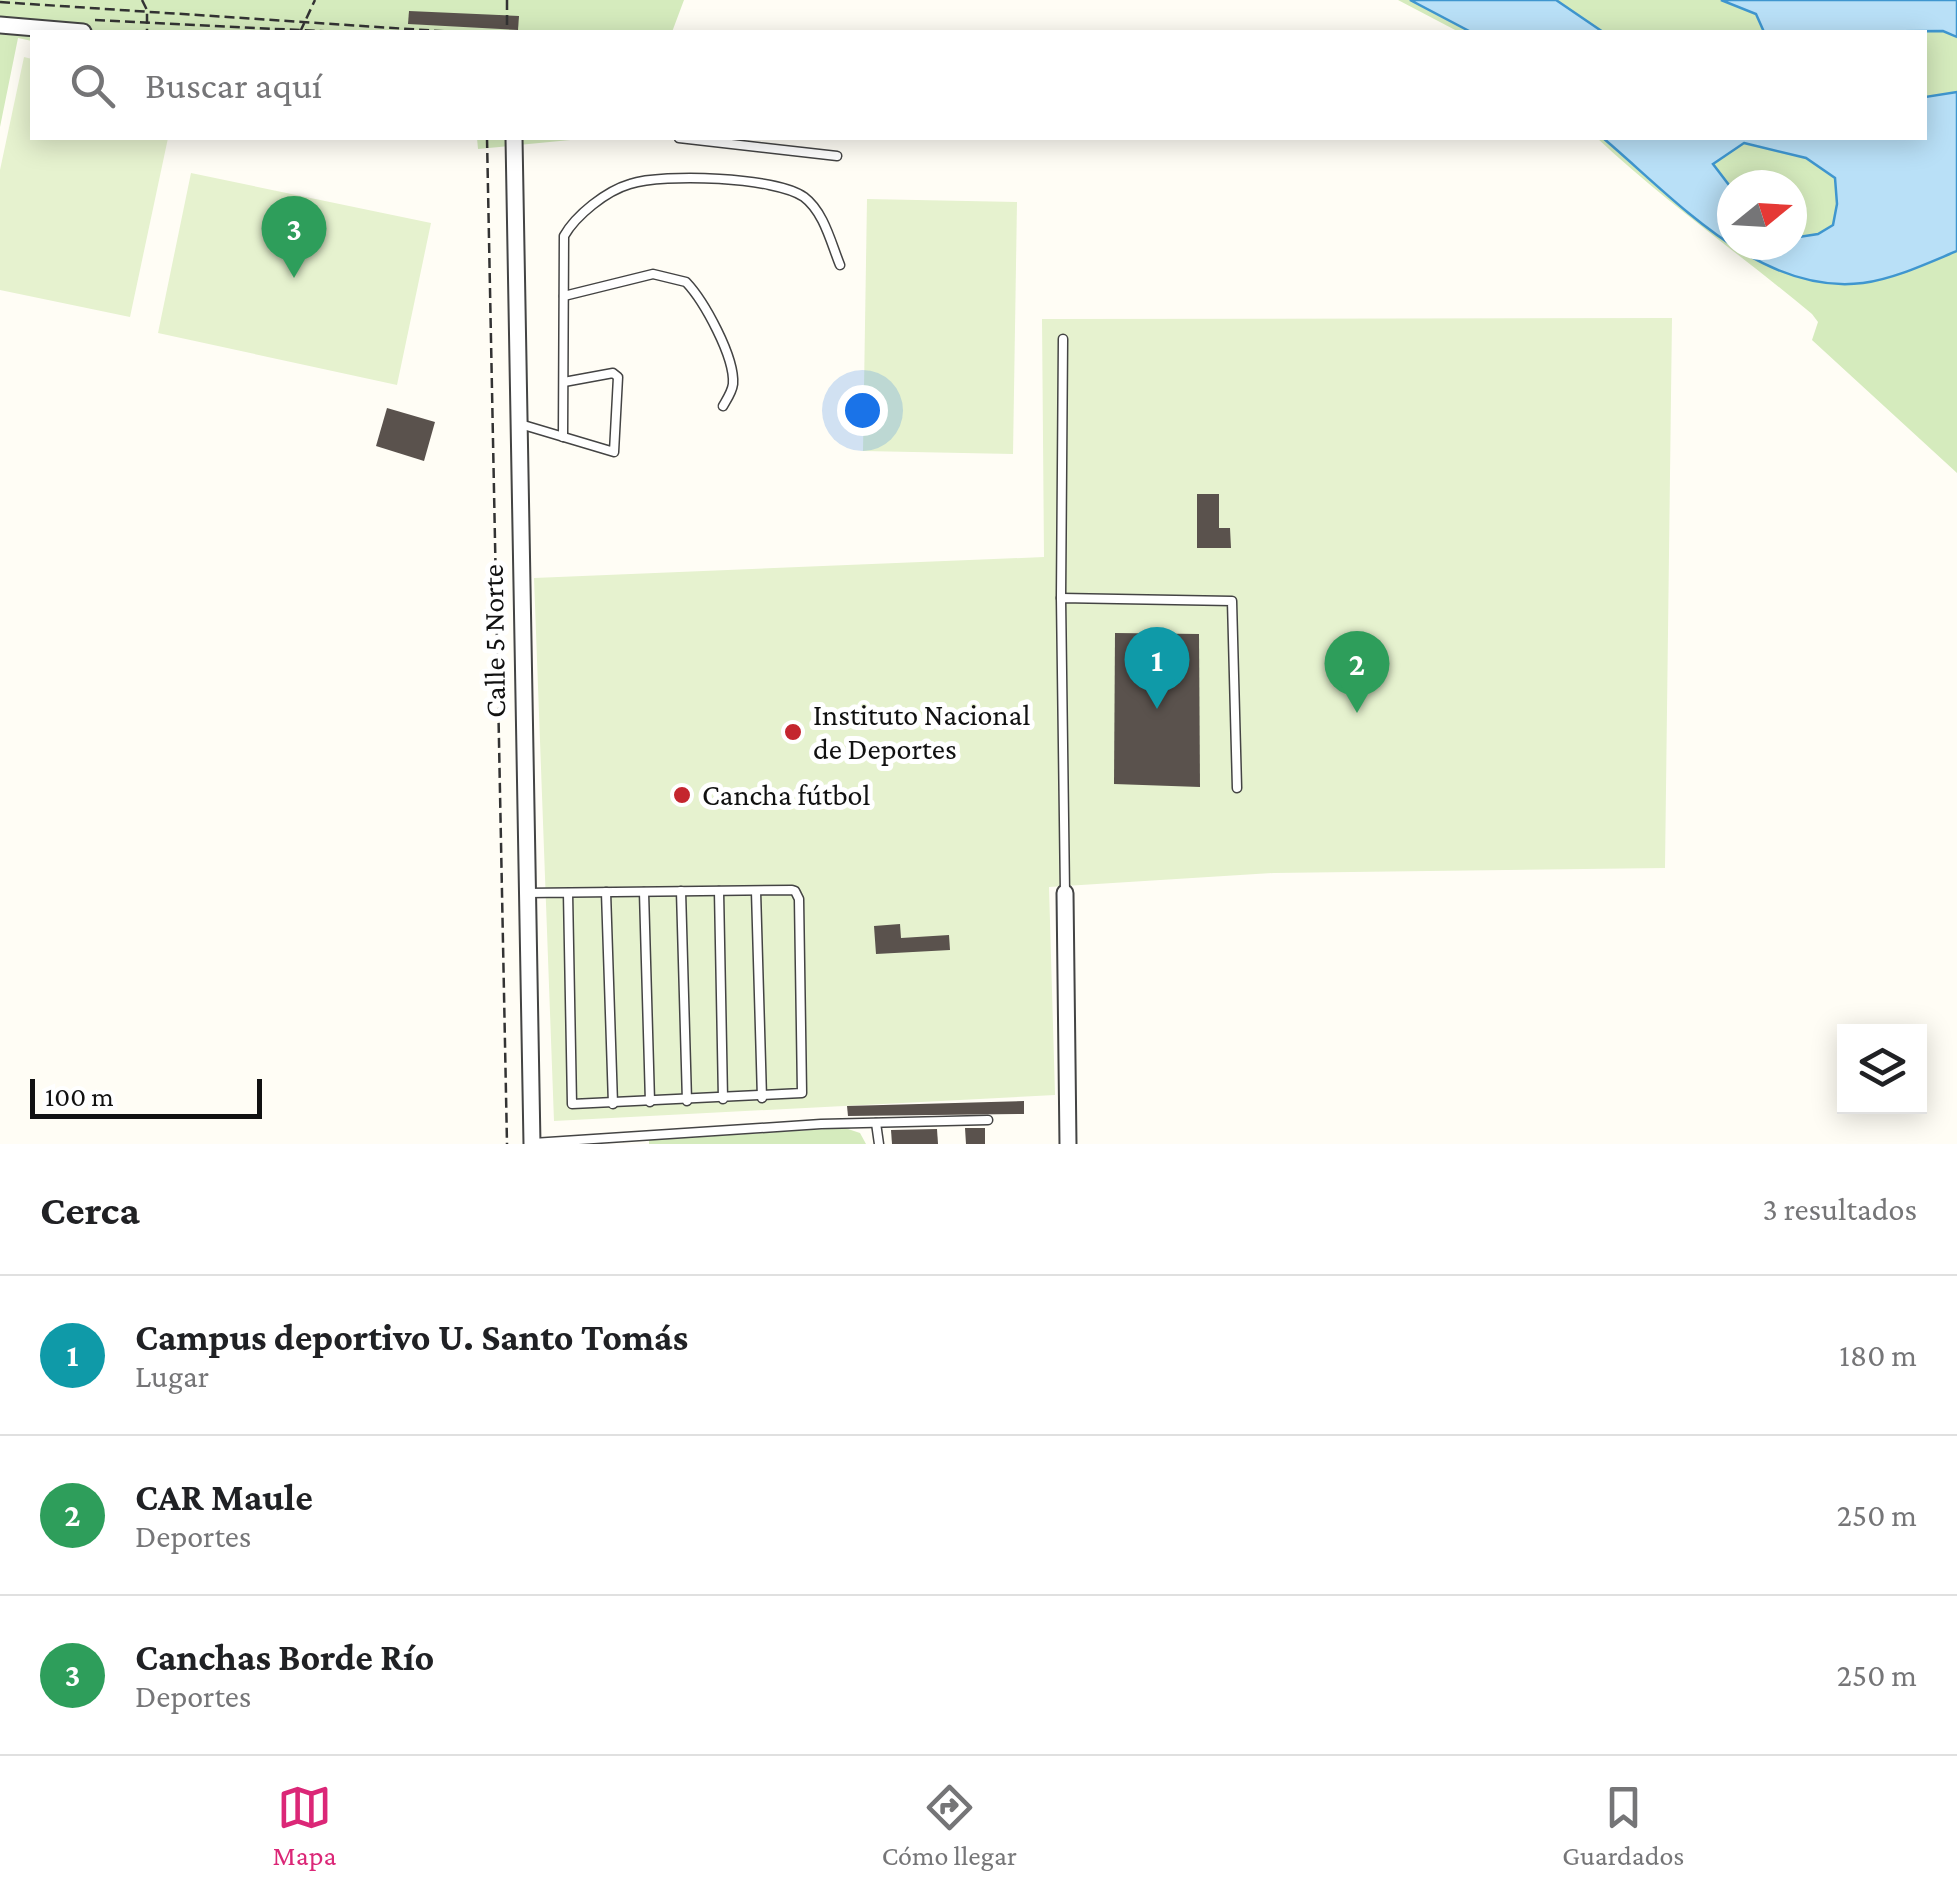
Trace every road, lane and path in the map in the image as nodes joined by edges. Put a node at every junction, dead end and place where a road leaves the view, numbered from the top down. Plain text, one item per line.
1 (142, 0) edge
2 (315, 0) edge
3 (507, 0) edge
4 (0, 2) edge
5 (147, 10) junction
6 (305, 21) junction
7 (147, 24) junction
8 (0, 26) edge
9 (87, 26) edge
10 (148, 30) edge
11 (278, 30) edge
12 (300, 30) edge
13 (427, 30) edge
14 (507, 30) edge
15 (487, 140) edge
16 (514, 140) edge
17 (697, 140) edge
18 (837, 156) dead end
19 (840, 264) dead end
20 (564, 296) junction
21 (1063, 338) dead end
22 (564, 382) junction
23 (723, 406) dead end
24 (516, 422) junction
25 (563, 437) junction
26 (1061, 598) junction
27 (1238, 788) dead end
28 (719, 891) junction
29 (756, 891) junction
30 (568, 892) junction
31 (606, 892) junction
32 (644, 892) junction
33 (681, 892) junction
34 (1064, 892) joint
35 (526, 893) junction
36 (762, 1098) junction
37 (724, 1099) junction
38 (687, 1101) junction
39 (650, 1102) junction
40 (614, 1104) junction
41 (988, 1120) dead end
42 (876, 1123) junction
43 (532, 1143) edge
44 (506, 1144) edge
45 (879, 1144) edge
46 (1068, 1144) edge

1 - 5 path
2 - 6 path
3 - 14 path
4 - 5 path
5 - 6 path
5 - 7 path
6 - 12 path
6 - 13 path
7 - 9 path
7 - 10 path
7 - 11 path
8 - 9 street
15 - 44 path
16 - 24 street, Calle 5 Norte
17 - 18 lane
19 - 20 lane
20 - 22 lane
20 - 23 lane
21 - 26 lane
22 - 25 lane
22 - 25 lane
24 - 25 lane
24 - 35 street, Calle 5 Norte
26 - 27 lane
26 - 34 lane
28 - 29 lane
28 - 33 lane
28 - 37 lane
29 - 36 lane
29 - 36 lane
30 - 31 lane
30 - 35 lane
30 - 40 lane
31 - 32 lane
31 - 40 lane
32 - 33 lane
32 - 39 lane
33 - 38 lane
34 - 46 street
35 - 43 street, Calle 5 Norte
36 - 37 lane
37 - 38 lane
38 - 39 lane
39 - 40 lane
41 - 42 lane
42 - 43 lane
42 - 45 lane

